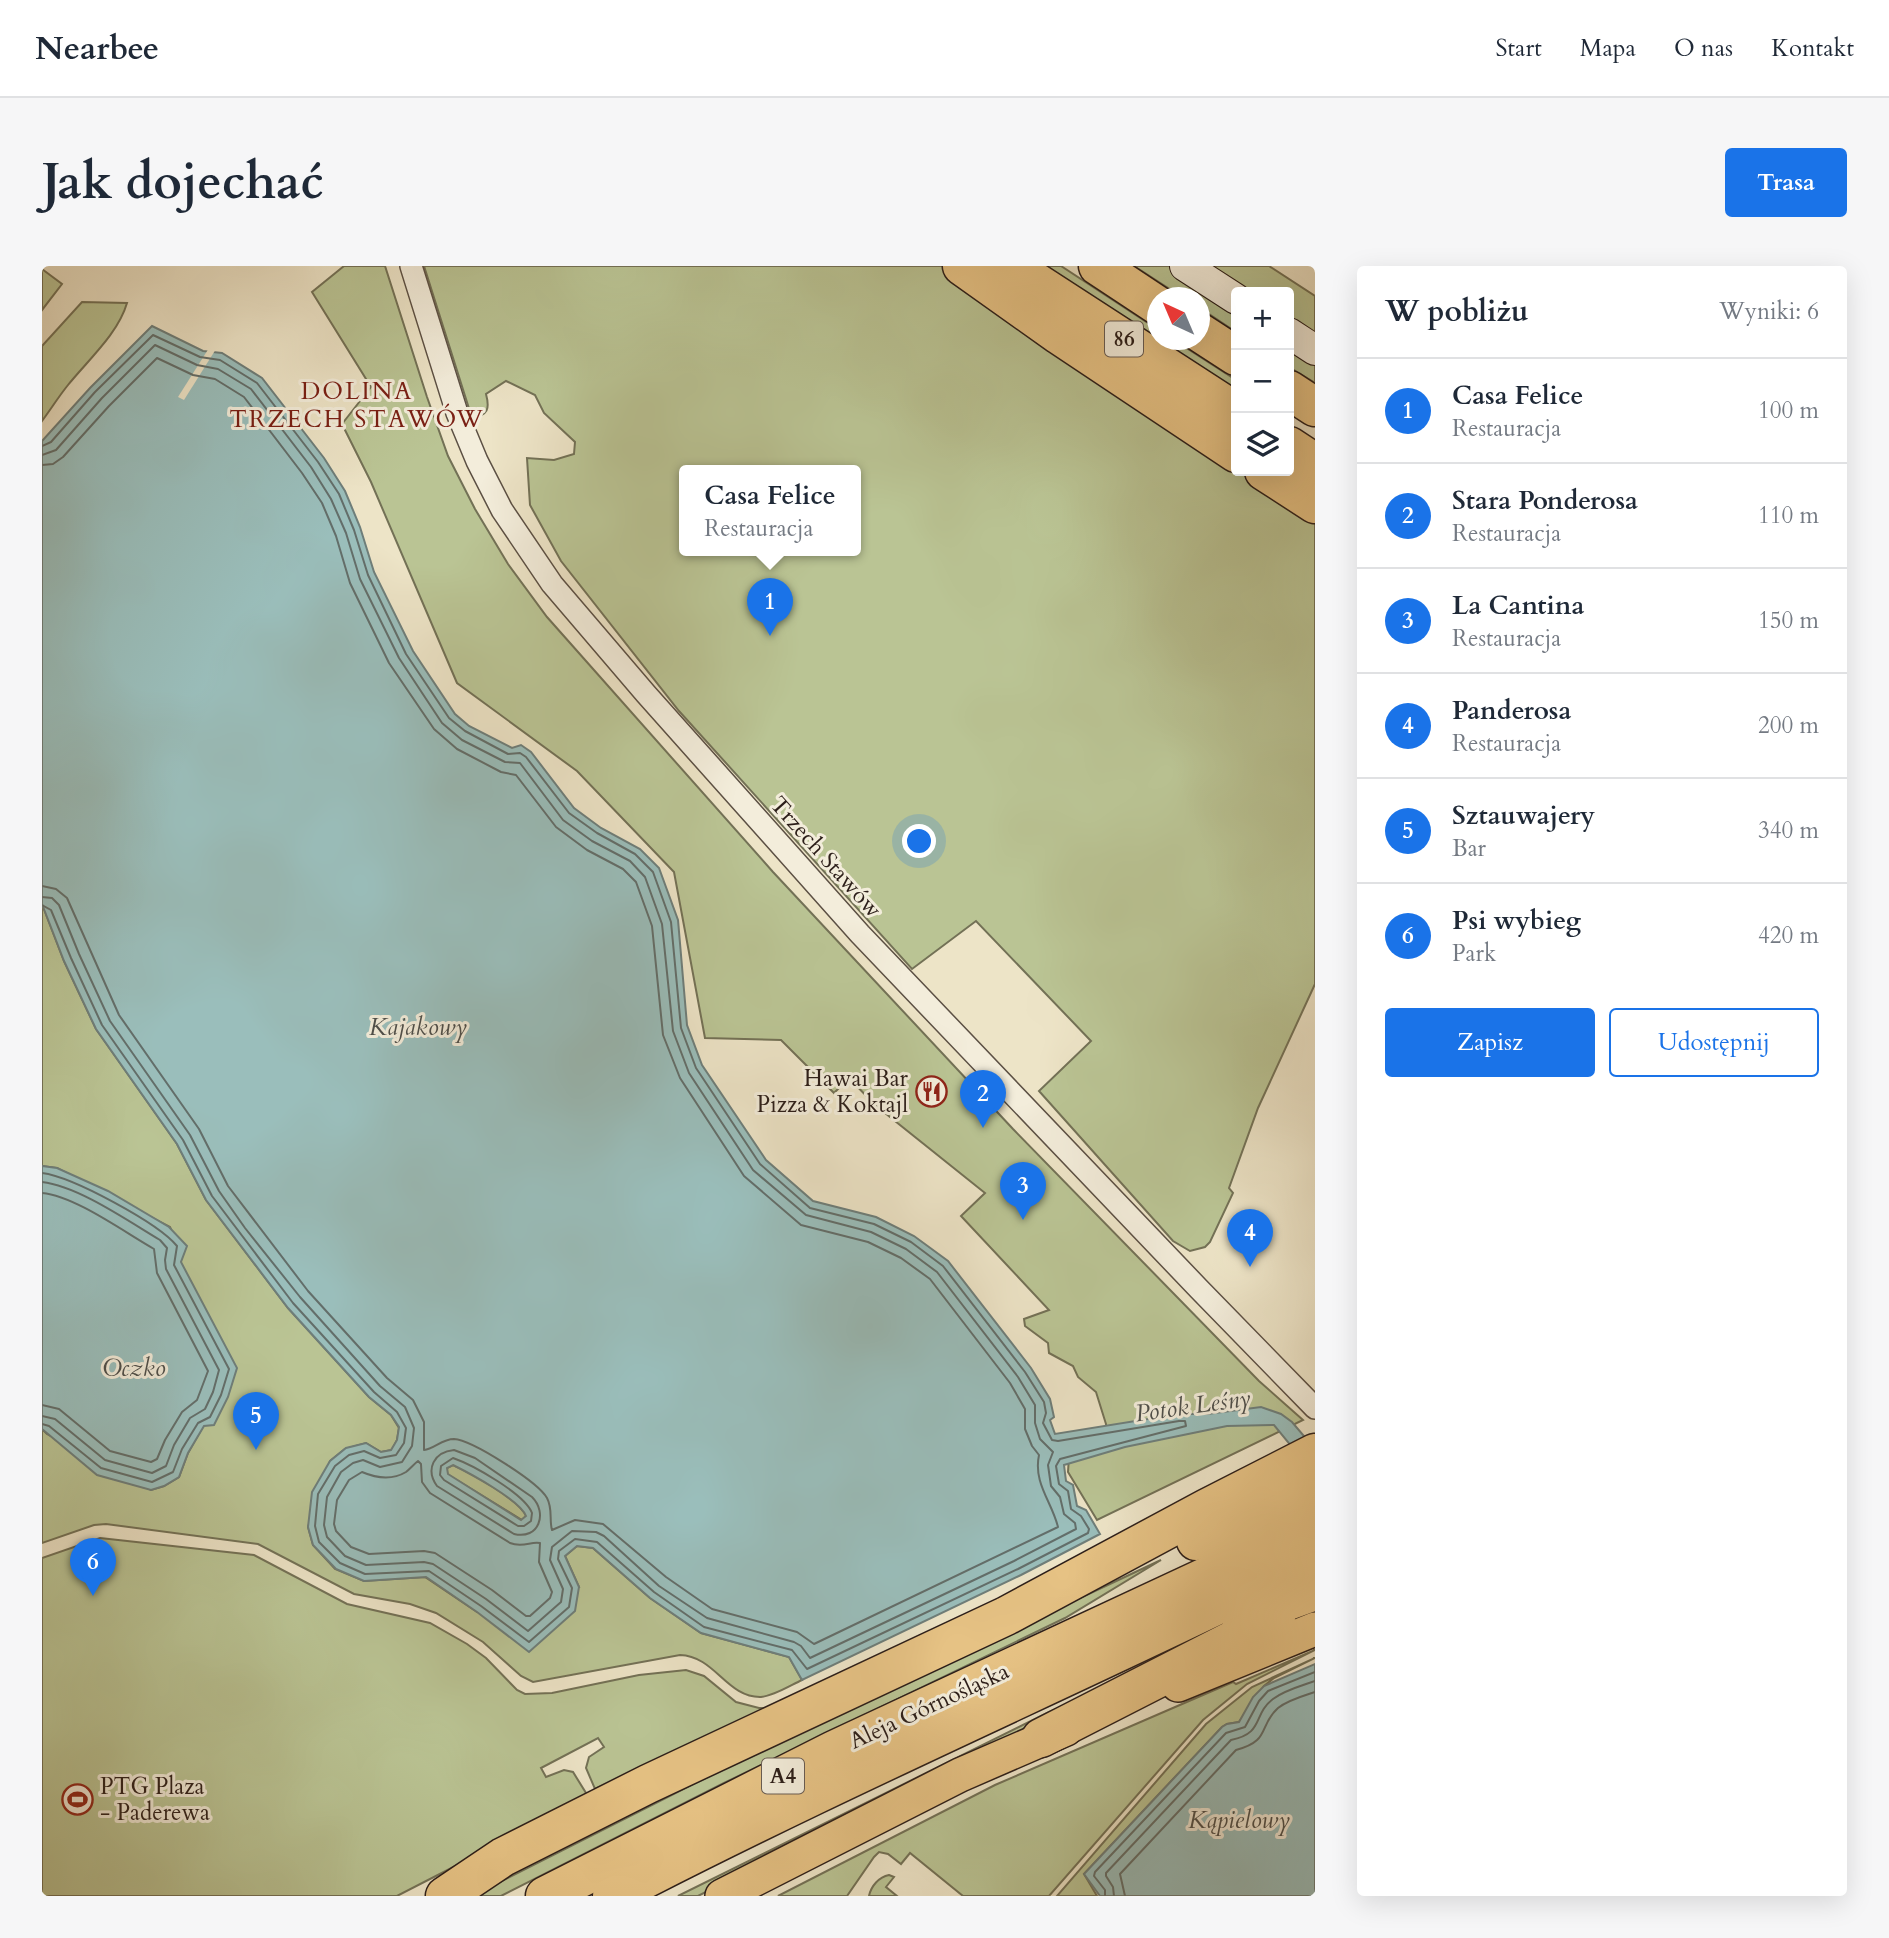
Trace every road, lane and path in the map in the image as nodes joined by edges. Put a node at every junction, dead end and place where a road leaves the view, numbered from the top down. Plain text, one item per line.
1 (411, 266) edge
2 (962, 266) edge
3 (1011, 266) edge
4 (1098, 266) edge
5 (1185, 266) edge
6 (1231, 296) edge
7 (1147, 298) edge
8 (1294, 336) edge
9 (1210, 339) edge
10 (1315, 350) edge
11 (1231, 353) edge
12 (1294, 393) edge
13 (1315, 407) edge
14 (1231, 409) edge
15 (1294, 449) edge
16 (1231, 450) edge
17 (1315, 463) edge
18 (1272, 476) edge
19 (1315, 504) edge
20 (1315, 1408) edge
21 (1315, 1453) edge
22 (1300, 1494) edge
23 (1315, 1558) edge
24 (1315, 1591) edge
25 (1315, 1598) edge
26 (1315, 1629) edge
27 (1016, 1701) junction
28 (1041, 1738) junction
29 (503, 1857) junction
30 (427, 1896) edge
31 (445, 1896) edge
32 (545, 1896) edge
33 (612, 1896) edge
34 (722, 1896) edge

1 - 20 street, Trzech Stawów
2 - 16 highway
3 - 14 highway, 86
4 - 7 highway, 86
5 - 6 street
8 - 10 street
9 - 11 highway
12 - 13 highway
15 - 17 highway
18 - 19 highway
21 - 22 highway
22 - 29 highway
22 - 32 highway, Aleja Górnośląska / A4
23 - 27 highway, A4
24 - 27 highway
25 - 28 highway
26 - 28 main road
27 - 33 highway, A4
28 - 34 main road
29 - 30 street
29 - 31 highway

